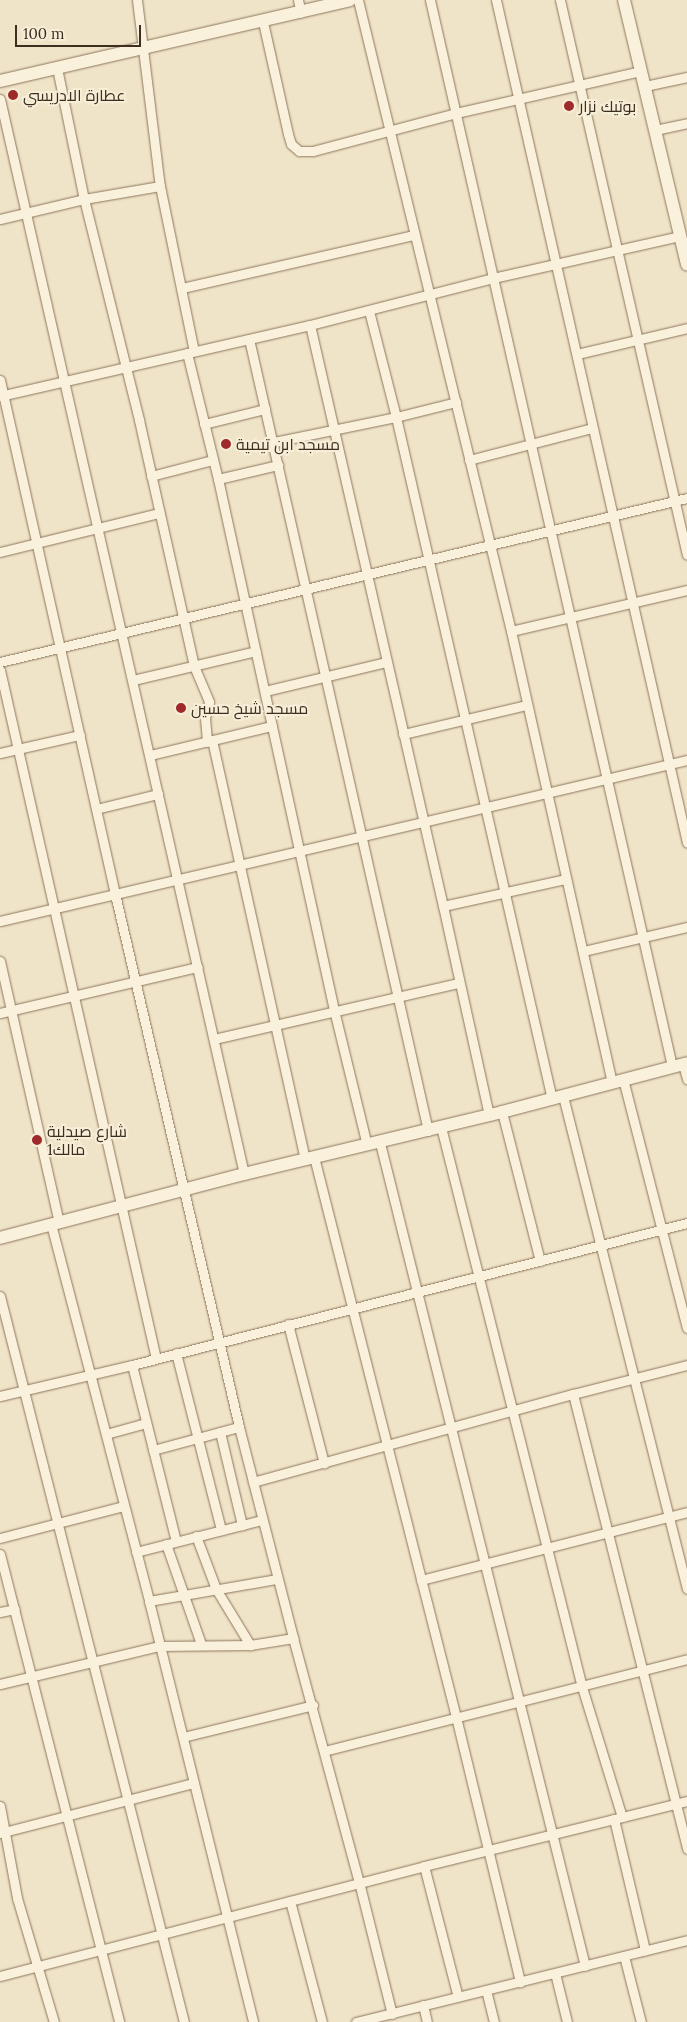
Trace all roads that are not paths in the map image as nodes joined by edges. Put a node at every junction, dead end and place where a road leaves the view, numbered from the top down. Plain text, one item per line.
1 (137, 0) edge
2 (298, 0) edge
3 (350, 0) edge
4 (358, 0) edge
5 (430, 0) edge
6 (496, 0) edge
7 (560, 0) edge
8 (624, 0) edge
9 (300, 13) junction
10 (263, 22) junction
11 (144, 46) junction
12 (57, 68) junction
13 (641, 71) junction
14 (687, 77) edge
15 (0, 81) edge
16 (580, 85) junction
17 (646, 86) junction
18 (519, 98) junction
19 (0, 99) edge
20 (456, 112) junction
21 (687, 123) edge
22 (389, 129) junction
23 (655, 130) junction
24 (160, 186) junction
25 (84, 199) junction
26 (25, 214) junction
27 (0, 219) edge
28 (414, 235) junction
29 (680, 236) junction
30 (617, 249) junction
31 (556, 264) junction
32 (687, 265) edge
33 (493, 278) junction
34 (182, 288) junction
35 (430, 295) junction
36 (369, 311) junction
37 (310, 325) junction
38 (687, 328) edge
39 (249, 339) junction
40 (637, 340) junction
41 (190, 352) junction
42 (577, 354) junction
43 (125, 366) junction
44 (0, 380) edge
45 (64, 380) junction
46 (2, 395) edge
47 (456, 402) junction
48 (265, 409) junction
49 (396, 417) junction
50 (204, 424) junction
51 (592, 428) junction
52 (334, 430) junction
53 (274, 442) junction
54 (530, 443) junction
55 (213, 460) junction
56 (469, 460) junction
57 (278, 465) junction
58 (151, 476) junction
59 (218, 479) junction
60 (687, 498) edge
61 (675, 501) junction
62 (159, 513) junction
63 (614, 516) junction
64 (98, 528) junction
65 (552, 531) junction
66 (35, 543) junction
67 (491, 547) junction
68 (0, 552) edge
69 (687, 555) edge
70 (429, 561) junction
71 (368, 576) junction
72 (306, 590) junction
73 (687, 590) edge
74 (633, 602) junction
75 (245, 604) junction
76 (571, 617) junction
77 (184, 618) junction
78 (511, 631) junction
79 (123, 633) junction
80 (60, 648) junction
81 (256, 651) junction
82 (0, 662) edge
83 (386, 662) junction
84 (194, 666) junction
85 (0, 670) edge
86 (325, 676) junction
87 (133, 680) junction
88 (265, 691) junction
89 (527, 705) junction
90 (465, 720) junction
91 (272, 726) junction
92 (404, 734) junction
93 (80, 735) junction
94 (210, 741) junction
95 (19, 750) junction
96 (0, 753) edge
97 (150, 756) junction
98 (687, 760) edge
99 (669, 764) junction
100 (608, 778) junction
101 (546, 792) junction
102 (158, 794) junction
103 (484, 806) junction
104 (96, 809) junction
105 (424, 821) junction
106 (362, 835) junction
107 (687, 842) edge
108 (301, 850) junction
109 (238, 865) junction
110 (566, 879) junction
111 (177, 880) junction
112 (504, 892) junction
113 (114, 894) junction
114 (443, 906) junction
115 (54, 908) junction
116 (0, 921) edge
117 (687, 927) edge
118 (643, 938) junction
119 (583, 951) junction
120 (0, 960) edge
121 (198, 967) junction
122 (135, 981) junction
123 (459, 983) junction
124 (74, 995) junction
125 (397, 996) junction
126 (12, 1010) junction
127 (334, 1010) junction
128 (0, 1013) edge
129 (275, 1025) junction
130 (214, 1039) junction
131 (681, 1065) edge
132 (687, 1079) edge
133 (618, 1081) junction
134 (557, 1097) junction
135 (502, 1112) junction
136 (488, 1116) junction
137 (435, 1129) junction
138 (373, 1144) junction
139 (310, 1158) junction
140 (244, 1174) junction
141 (182, 1191) junction
142 (121, 1207) junction
143 (55, 1223) junction
144 (687, 1223) edge
145 (663, 1229) junction
146 (0, 1238) edge
147 (600, 1246) junction
148 (540, 1261) junction
149 (479, 1276) junction
150 (416, 1292) junction
151 (0, 1296) edge
152 (352, 1308) junction
153 (288, 1324) junction
154 (687, 1328) edge
155 (218, 1342) junction
156 (176, 1353) junction
157 (156, 1359) junction
158 (132, 1365) junction
159 (687, 1365) edge
160 (90, 1375) junction
161 (633, 1379) junction
162 (26, 1389) junction
163 (573, 1394) junction
164 (0, 1396) edge
165 (512, 1410) junction
166 (146, 1424) junction
167 (450, 1426) junction
168 (239, 1427) junction
169 (220, 1432) junction
170 (106, 1434) junction
171 (198, 1438) junction
172 (387, 1444) junction
173 (153, 1450) junction
174 (324, 1463) junction
175 (253, 1482) junction
176 (124, 1506) junction
177 (687, 1512) edge
178 (669, 1516) junction
179 (262, 1520) junction
180 (58, 1523) junction
181 (242, 1525) junction
182 (221, 1530) junction
183 (606, 1531) junction
184 (196, 1536) junction
185 (0, 1538) edge
186 (176, 1541) junction
187 (166, 1544) junction
188 (547, 1548) junction
189 (136, 1552) junction
190 (0, 1554) edge
191 (484, 1563) junction
192 (278, 1579) junction
193 (421, 1580) junction
194 (216, 1589) junction
195 (687, 1589) edge
196 (184, 1594) junction
197 (149, 1601) junction
198 (15, 1609) junction
199 (0, 1612) edge
200 (293, 1638) junction
201 (200, 1644) junction
202 (250, 1645) junction
203 (160, 1646) junction
204 (687, 1659) edge
205 (93, 1661) junction
206 (643, 1671) junction
207 (32, 1676) junction
208 (0, 1684) edge
209 (582, 1687) junction
210 (520, 1703) junction
211 (313, 1705) junction
212 (456, 1717) junction
213 (183, 1737) junction
214 (324, 1751) junction
215 (193, 1783) junction
216 (128, 1799) junction
217 (687, 1801) edge
218 (676, 1804) junction
219 (0, 1806) edge
220 (67, 1817) junction
221 (618, 1818) junction
222 (3, 1832) edge
223 (552, 1836) junction
224 (687, 1849) edge
225 (488, 1850) junction
226 (424, 1866) junction
227 (360, 1882) junction
228 (290, 1901) junction
229 (226, 1917) junction
230 (162, 1933) junction
231 (687, 1940) edge
232 (100, 1950) junction
233 (645, 1950) junction
234 (624, 1956) junction
235 (38, 1965) junction
236 (585, 1966) junction
237 (555, 1972) junction
238 (0, 1976) edge
239 (520, 1982) junction
240 (486, 1990) junction
241 (458, 1997) junction
242 (423, 2005) junction
243 (392, 2014) junction
244 (54, 2022) edge
245 (119, 2022) edge
246 (184, 2022) edge
247 (253, 2022) edge
248 (322, 2022) edge
249 (360, 2022) edge
250 (427, 2022) edge
251 (494, 2022) edge
252 (567, 2022) edge
253 (641, 2022) edge

1 - 11 street
2 - 9 street
3 - 9 street
4 - 22 street
5 - 20 street
6 - 18 street
7 - 16 street
8 - 13 street
9 - 10 street
10 - 11 street
10 - 22 street
11 - 12 street
11 - 24 street
12 - 15 street
12 - 25 street
13 - 16 street
13 - 17 street
14 - 17 street
16 - 18 street
16 - 30 street
17 - 23 street
18 - 20 street
18 - 31 street
19 - 26 street
20 - 22 street
20 - 33 street
21 - 23 street
22 - 28 street
23 - 29 street
24 - 25 street
24 - 34 street
25 - 26 street
25 - 43 street
26 - 27 street
26 - 45 street
28 - 34 street
28 - 35 street
29 - 30 street
29 - 32 street
30 - 31 street
30 - 40 street
31 - 33 street
31 - 42 street
33 - 35 street
33 - 54 street
34 - 41 street
35 - 36 street
35 - 47 street
36 - 37 street
36 - 49 street
37 - 39 street
37 - 52 street
38 - 40 street
39 - 41 street
39 - 48 street
40 - 42 street
40 - 61 street
41 - 43 street
41 - 50 street
42 - 51 street
43 - 45 street
43 - 58 street
44 - 46 street
45 - 46 street
45 - 64 street
46 - 66 street
47 - 49 street
47 - 56 street
48 - 50 street
48 - 53 street
49 - 52 street
49 - 70 street
50 - 55 street
51 - 54 street
51 - 63 street
52 - 53 street
52 - 71 street
53 - 57 street
54 - 56 street
54 - 65 street
55 - 58 street
55 - 59 street
56 - 67 street
57 - 59 street
57 - 72 street
58 - 62 street
59 - 75 street
60 - 61 street
61 - 63 street
61 - 69 street
62 - 64 street
62 - 77 street
63 - 65 street
63 - 74 street
64 - 66 street
64 - 79 street
65 - 67 street
65 - 76 street
66 - 68 street
66 - 80 street
67 - 70 street
67 - 78 street
70 - 71 street
70 - 90 street
71 - 72 street
71 - 83 street
72 - 75 street
72 - 86 street
73 - 74 street
74 - 76 street
74 - 99 street
75 - 77 street
75 - 81 street
76 - 78 street
76 - 100 street
77 - 79 street
77 - 84 street
78 - 89 street
79 - 80 street
79 - 87 street
80 - 82 street
80 - 93 street
81 - 84 street
81 - 88 street
83 - 86 street
83 - 92 street
84 - 87 street
84 - 94 street
85 - 95 street
86 - 88 street
86 - 106 street
87 - 97 street
88 - 91 street
89 - 90 street
89 - 101 street
90 - 92 street
90 - 103 street
91 - 94 street
91 - 108 street
92 - 105 street
93 - 95 street
93 - 104 street
94 - 97 street
94 - 109 street
95 - 96 street
95 - 115 street
97 - 102 street
98 - 99 street
99 - 100 street
99 - 107 street
100 - 101 street
100 - 118 street
101 - 103 street
101 - 110 street
102 - 104 street
102 - 111 street
103 - 105 street
103 - 112 street
104 - 113 street
105 - 106 street
105 - 114 street
106 - 108 street
106 - 125 street
108 - 109 street
108 - 127 street
109 - 111 street
109 - 129 street
110 - 112 street
110 - 119 street
111 - 113 street
111 - 121 street
112 - 114 street
112 - 134 street
113 - 115 street
113 - 122 street
114 - 123 street
115 - 116 street
115 - 124 street
117 - 118 street
118 - 119 street
118 - 131 street
119 - 133 street
120 - 126 street
121 - 122 street
121 - 130 street
122 - 124 street
122 - 141 street
123 - 125 street
123 - 136 street
124 - 126 street
124 - 142 street
125 - 127 street
125 - 137 street
126 - 128 street
126 - 143 street
127 - 129 street
127 - 138 street
129 - 130 street
129 - 139 street
130 - 140 street
131 - 132 street
131 - 133 street
133 - 134 street
133 - 145 street
134 - 135 street
134 - 147 street
135 - 136 street
135 - 148 street
136 - 137 street
137 - 138 street
137 - 149 street
138 - 139 street
138 - 150 street
139 - 140 street
139 - 152 street
140 - 141 street
141 - 142 street
141 - 155 street
142 - 143 street
142 - 157 street
143 - 146 street
143 - 160 street
144 - 145 street
145 - 147 street
145 - 154 street
147 - 148 street
147 - 161 street
148 - 149 street
149 - 150 street
149 - 165 street
150 - 152 street
150 - 167 street
151 - 162 street
152 - 153 street
152 - 172 street
153 - 155 street
153 - 174 street
155 - 156 street
155 - 168 street
156 - 157 street
156 - 171 street
157 - 158 street
158 - 160 street
158 - 166 street
159 - 161 street
160 - 162 street
160 - 170 street
161 - 163 street
161 - 178 street
162 - 164 street
162 - 180 street
163 - 165 street
163 - 183 street
165 - 167 street
165 - 188 street
166 - 170 street
166 - 173 street
167 - 172 street
167 - 191 street
168 - 169 street
168 - 175 street
169 - 171 street
169 - 181 street
170 - 176 street
171 - 173 street
171 - 182 street
172 - 174 street
172 - 193 street
173 - 186 street
174 - 175 street
175 - 179 street
176 - 180 street
176 - 189 street
177 - 178 street
178 - 183 street
178 - 195 street
179 - 181 street
179 - 192 street
180 - 185 street
180 - 205 street
181 - 182 street
182 - 184 street
183 - 188 street
183 - 206 street
184 - 186 street
184 - 194 street
186 - 187 street
187 - 189 street
187 - 196 street
188 - 191 street
188 - 209 street
189 - 197 street
190 - 198 street
191 - 193 street
191 - 210 street
192 - 194 street
192 - 200 street
193 - 212 street
194 - 196 street
194 - 202 street
196 - 197 street
196 - 201 street
197 - 203 street
198 - 199 street
198 - 207 street
200 - 202 street
200 - 211 street
201 - 202 street
201 - 203 street
203 - 205 street
203 - 213 street
204 - 206 street
205 - 207 street
205 - 216 street
206 - 209 street
206 - 218 street
207 - 208 street
207 - 220 street
209 - 210 street
209 - 221 street
210 - 212 street
210 - 223 street
211 - 213 street
211 - 214 street
212 - 214 street
212 - 225 street
213 - 215 street
214 - 227 street
215 - 216 street
215 - 229 street
216 - 220 street
216 - 230 street
217 - 218 street
218 - 221 street
218 - 224 street
219 - 222 street
220 - 222 street
220 - 232 street
221 - 223 street
221 - 233 street
222 - 235 street
223 - 225 street
223 - 236 street
225 - 226 street
225 - 239 street
226 - 227 street
226 - 241 street
227 - 228 street
227 - 243 street
228 - 229 street
228 - 248 street
229 - 230 street
229 - 247 street
230 - 232 street
230 - 246 street
231 - 233 street
232 - 235 street
232 - 245 street
233 - 234 street
234 - 236 street
234 - 253 street
235 - 238 street
235 - 244 street
236 - 237 street
237 - 239 street
237 - 252 street
239 - 240 street
240 - 241 street
240 - 251 street
241 - 242 street
242 - 243 street
242 - 250 street
243 - 249 street

